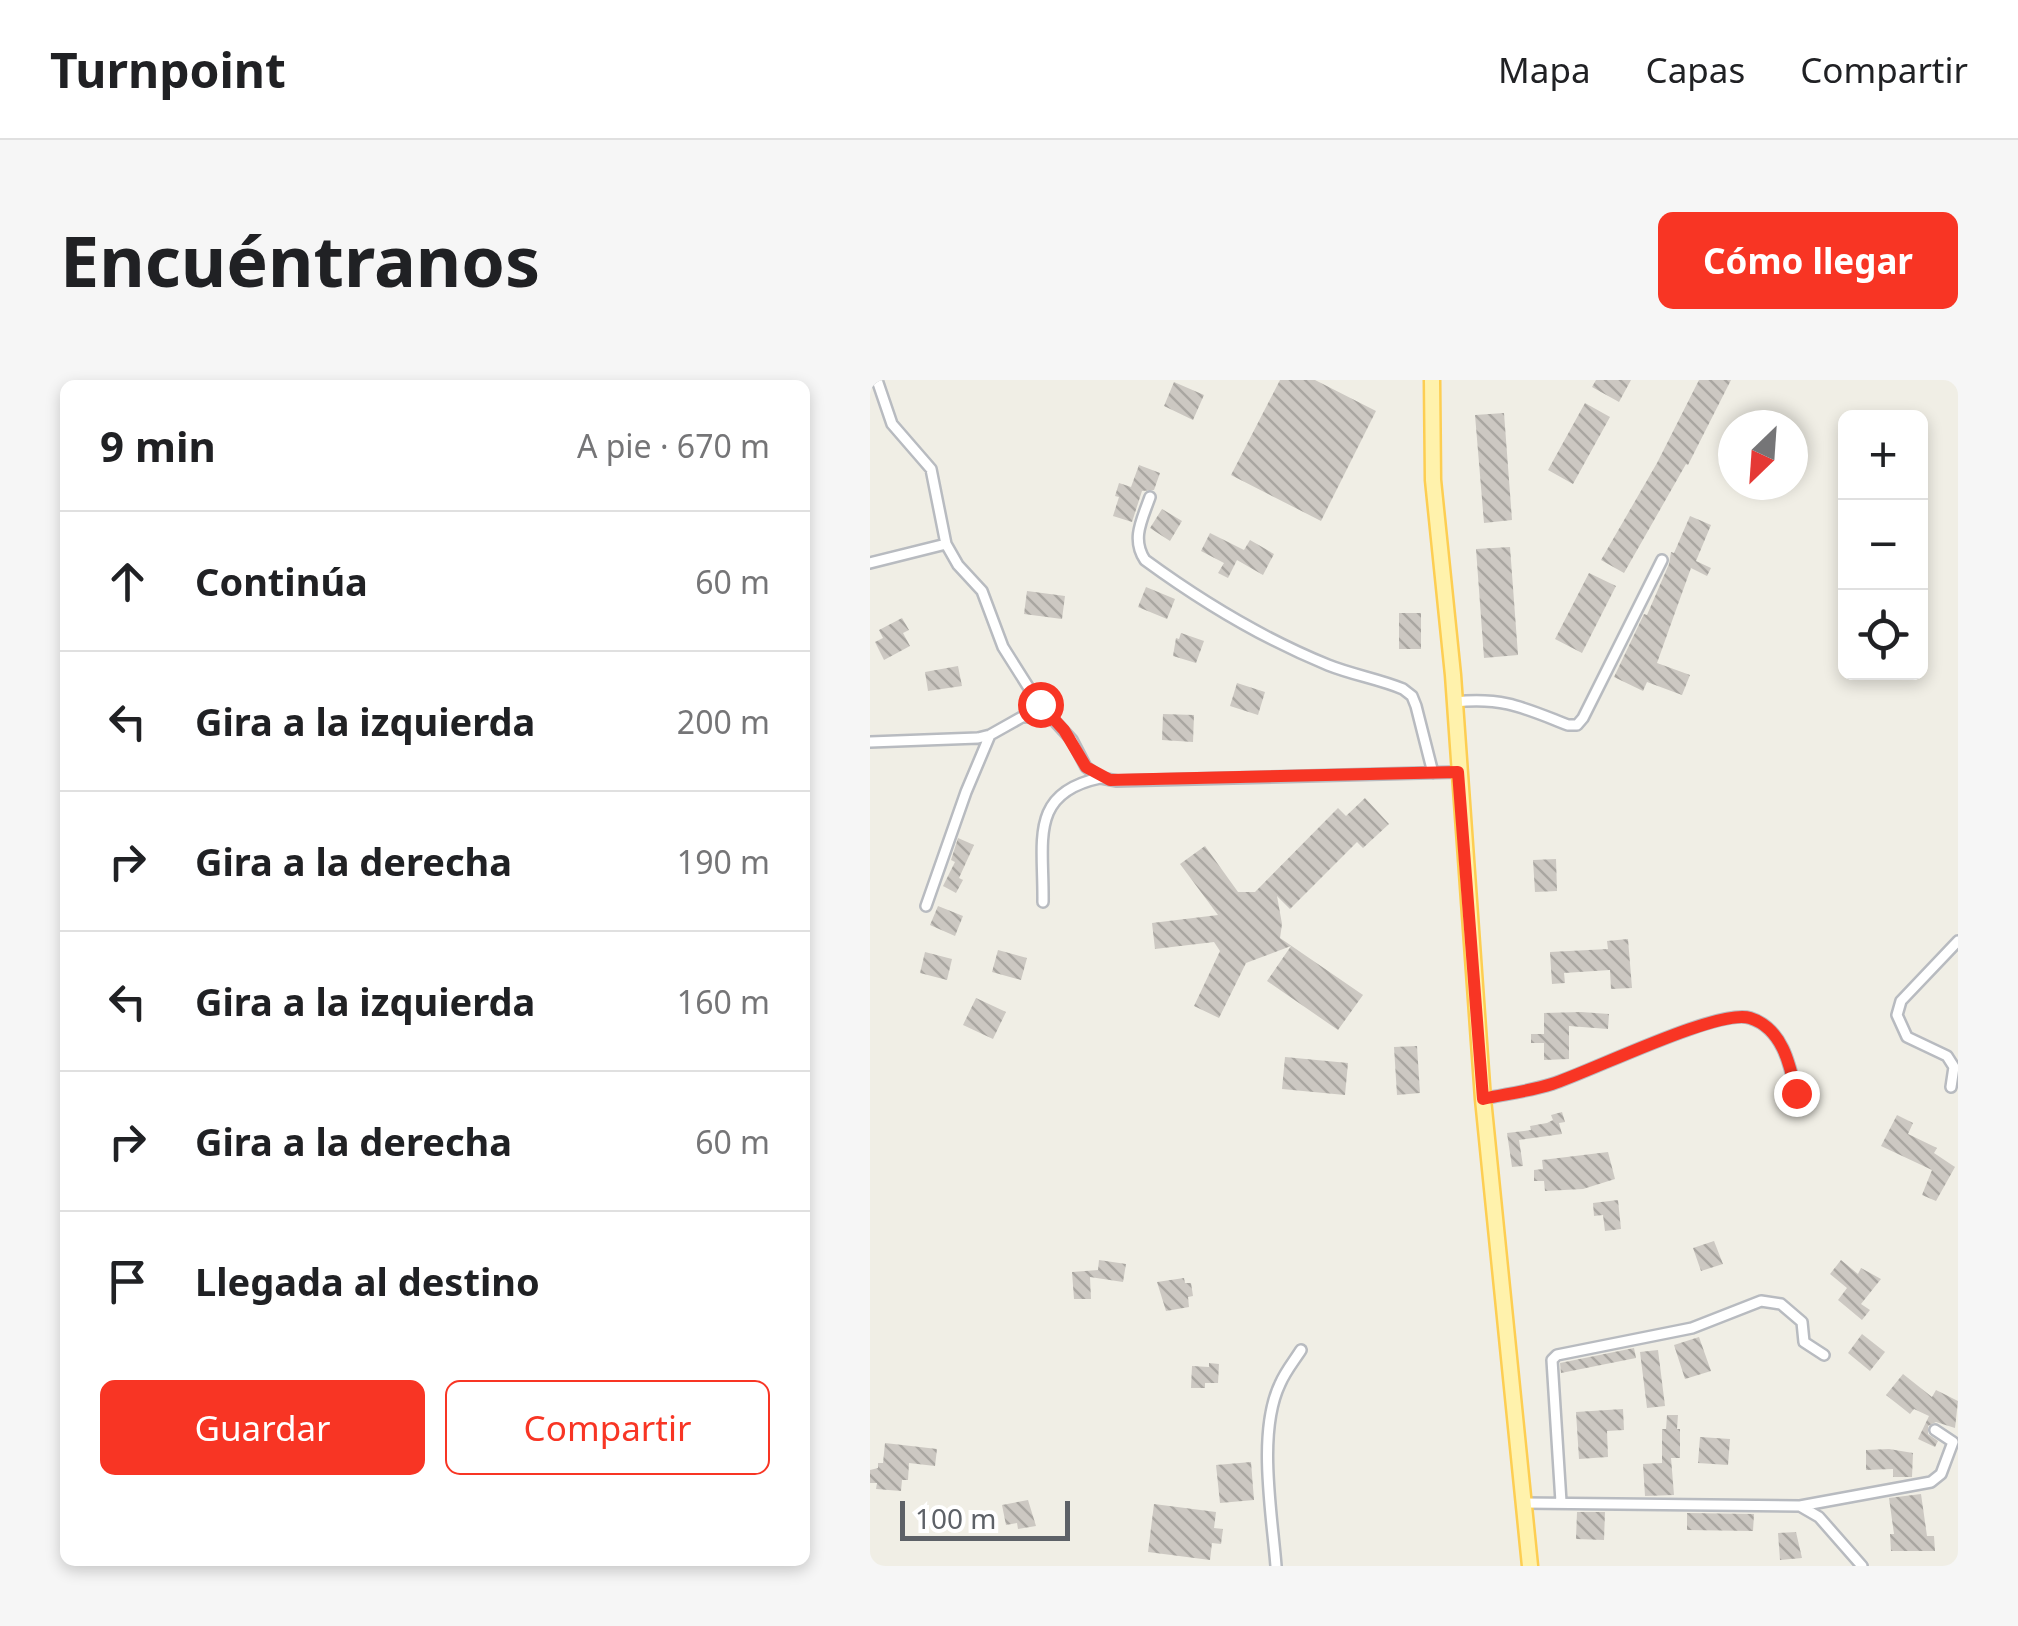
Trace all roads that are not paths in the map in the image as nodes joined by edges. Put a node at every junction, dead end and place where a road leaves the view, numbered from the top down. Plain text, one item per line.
1 (877, 380) edge
2 (1432, 380) edge
3 (1150, 497) dead end
4 (946, 544) junction
5 (1662, 560) dead end
6 (870, 564) edge
7 (1455, 702) junction
8 (1048, 716) junction
9 (990, 735) junction
10 (870, 742) edge
11 (1458, 772) junction
12 (1434, 773) junction
13 (1101, 778) junction
14 (1043, 902) dead end
15 (926, 906) dead end
16 (1958, 941) edge
17 (1951, 1087) dead end
18 (1796, 1093) dead end
19 (1483, 1099) junction
20 (1301, 1350) dead end
21 (1824, 1356) dead end
22 (1934, 1430) dead end
23 (1561, 1502) junction
24 (1522, 1504) junction
25 (1800, 1506) junction
26 (1276, 1566) edge
27 (1530, 1566) edge
28 (1862, 1566) edge

1 - 4 street
2 - 7 main road
3 - 12 street
4 - 6 street
4 - 8 street
5 - 7 street
7 - 11 main road
8 - 9 street
8 - 13 street
9 - 10 street
9 - 15 street
11 - 12 street
11 - 19 main road
12 - 13 street
13 - 14 street
16 - 17 street
18 - 19 street
19 - 24 main road
20 - 26 street
21 - 23 street
22 - 25 street
23 - 24 street
23 - 25 street
24 - 27 main road
25 - 28 street

